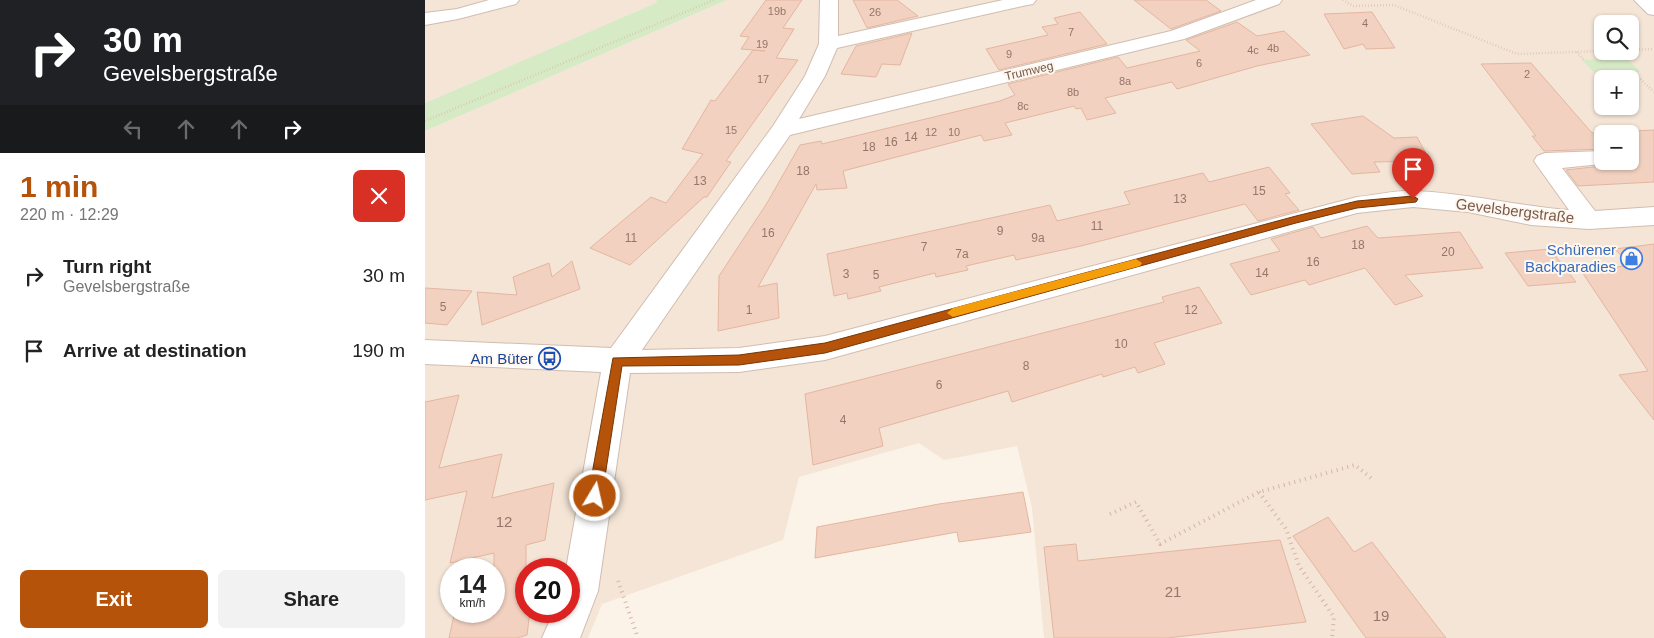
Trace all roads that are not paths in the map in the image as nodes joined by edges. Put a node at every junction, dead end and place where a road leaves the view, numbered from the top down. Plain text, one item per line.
1 (510, 0) edge
2 (829, 0) edge
3 (1027, 0) edge
4 (1273, 0) edge
5 (1643, 0) edge
6 (1654, 10) edge
7 (425, 19) edge
8 (829, 44) junction
9 (782, 130) junction
10 (1594, 158) edge
11 (1654, 216) edge
12 (1589, 220) junction
13 (425, 352) edge
14 (617, 362) junction
15 (561, 638) edge

1 - 7 street
2 - 8 street
3 - 8 street
4 - 9 street, Trumweg
5 - 6 street
8 - 9 street
9 - 14 street
10 - 12 street
11 - 12 street, Gevelsbergstraße
12 - 14 street, Gevelsbergstraße
13 - 14 street
14 - 15 street

